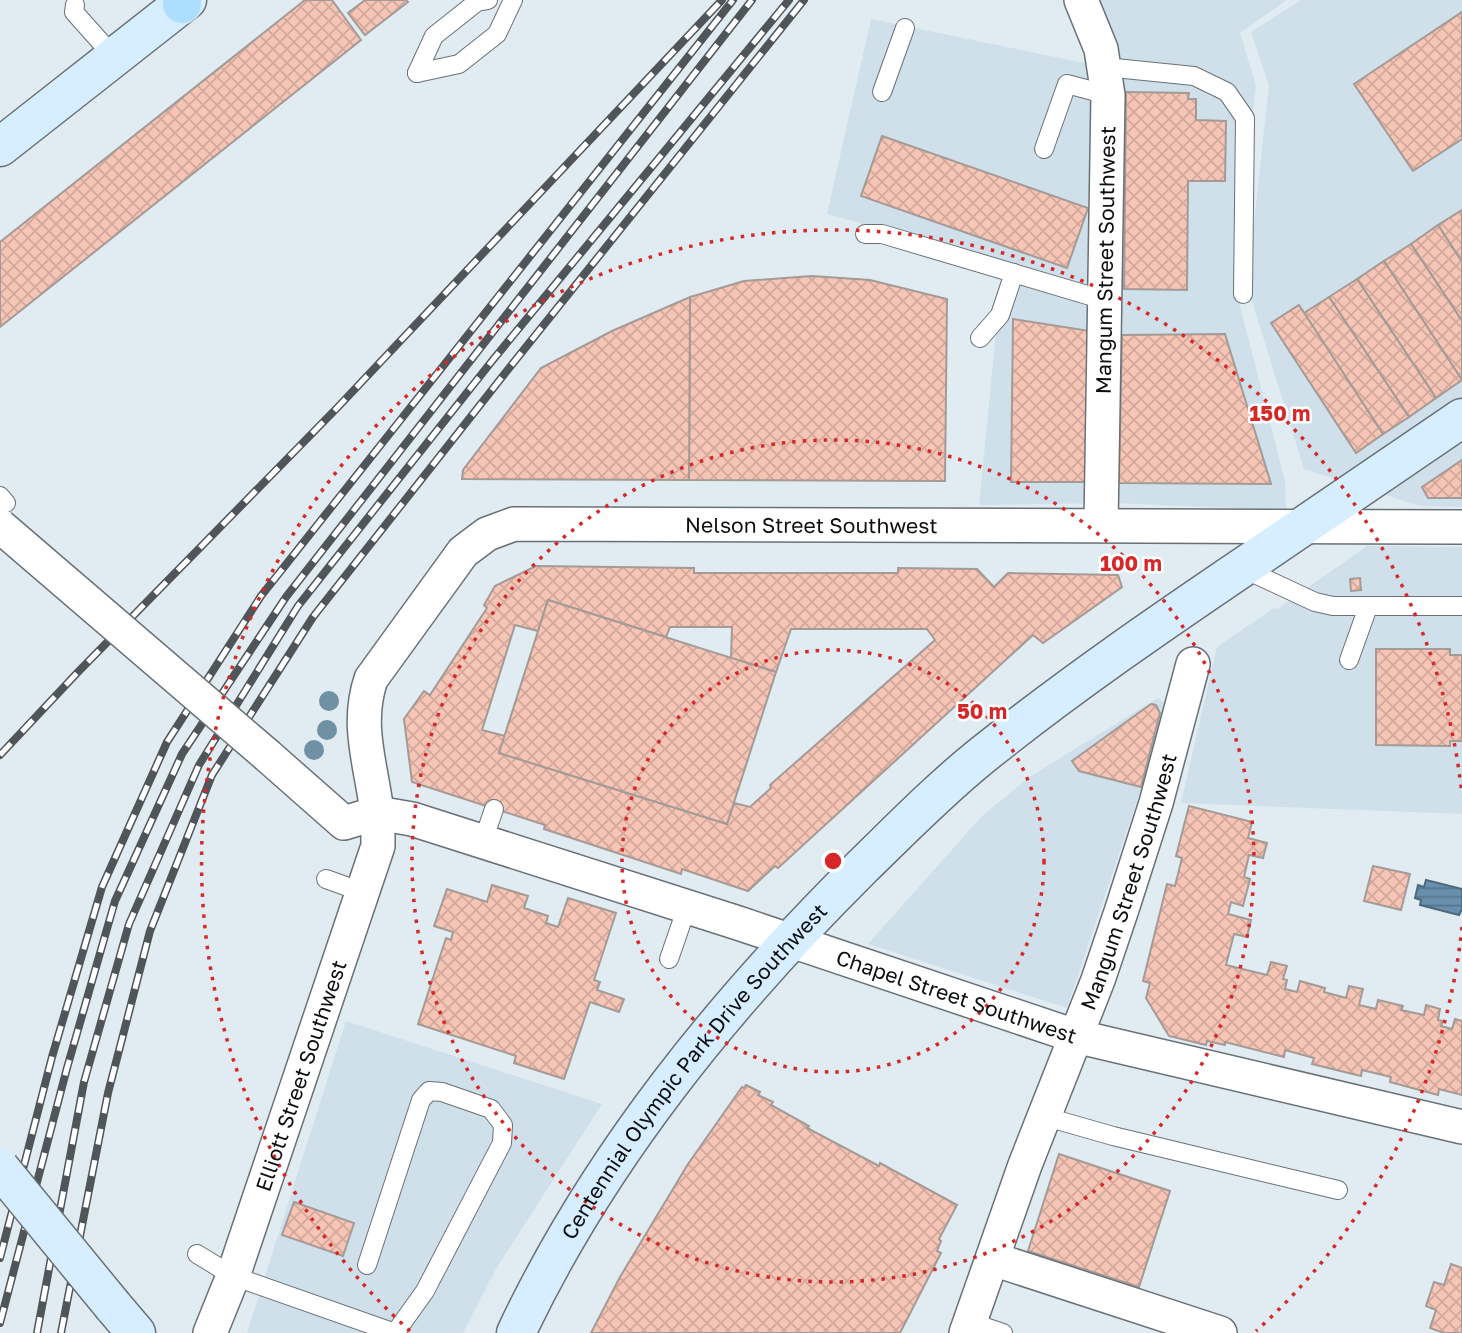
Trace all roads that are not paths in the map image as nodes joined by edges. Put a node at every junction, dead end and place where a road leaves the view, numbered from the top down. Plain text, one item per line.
1 (488, 0) edge
2 (513, 0) edge
3 (1081, 0) edge
4 (184, 1) edge
5 (75, 5) dead end
6 (905, 28) dead end
7 (114, 57) junction
8 (1106, 81) junction
9 (882, 93) dead end
10 (0, 147) edge
11 (1044, 149) dead end
12 (865, 234) dead end
13 (1014, 273) junction
14 (1243, 294) dead end
15 (1104, 300) junction
16 (980, 338) dead end
17 (1462, 418) edge
18 (2, 508) edge
19 (1101, 525) junction
20 (1303, 525) junction
21 (1462, 527) edge
22 (1242, 568) junction
23 (1462, 606) edge
24 (1368, 607) junction
25 (1349, 660) dead end
26 (1193, 664) dead end
27 (494, 808) dead end
28 (377, 813) junction
29 (483, 841) junction
30 (326, 879) dead end
31 (362, 892) junction
32 (687, 907) junction
33 (789, 941) junction
34 (669, 959) dead end
35 (1075, 1036) junction
36 (1043, 1116) junction
37 (1462, 1127) edge
38 (0, 1168) edge
39 (1338, 1190) dead end
40 (197, 1254) dead end
41 (993, 1259) junction
42 (367, 1265) dead end
43 (233, 1276) junction
44 (125, 1319) edge
45 (968, 1328) edge
46 (210, 1333) edge
47 (395, 1333) edge
48 (516, 1333) edge
49 (1003, 1333) edge
50 (1220, 1333) edge

1 - 2 lane
3 - 8 street, Mangum Street Southwest
4 - 7 street
5 - 7 lane
6 - 9 lane
7 - 10 street
8 - 11 lane
8 - 14 lane
8 - 15 street, Mangum Street Southwest
12 - 13 lane
13 - 15 lane
13 - 16 lane
15 - 19 street, Mangum Street Southwest
17 - 20 street, Centennial Olympic Park Drive Southwest
18 - 28 street, bridge
19 - 20 street, Nelson Street Southwest
19 - 28 street, Nelson Street Southwest
20 - 21 street, Nelson Street Southwest
20 - 22 street, Centennial Olympic Park Drive Southwest
22 - 24 lane
22 - 33 street, Centennial Olympic Park Drive Southwest
23 - 24 lane
24 - 25 lane
26 - 35 street, Mangum Street Southwest
27 - 29 lane
28 - 29 street, Chapel Street Southwest
28 - 31 street, Elliott Street Southwest
29 - 32 street, Chapel Street Southwest
30 - 31 lane
31 - 43 street, Elliott Street Southwest
32 - 33 street, Chapel Street Southwest
32 - 34 lane
33 - 35 street, Chapel Street Southwest
33 - 48 street, Centennial Olympic Park Drive Southwest
35 - 36 street, Mangum Street Southwest
35 - 37 street, Chapel Street Southwest
36 - 39 lane
36 - 41 street, Mangum Street Southwest
38 - 44 street, bridge
40 - 43 lane
41 - 45 street, Mangum Street Southwest
41 - 50 street
42 - 47 lane
43 - 46 street, Elliott Street Southwest
43 - 47 lane
45 - 49 lane

